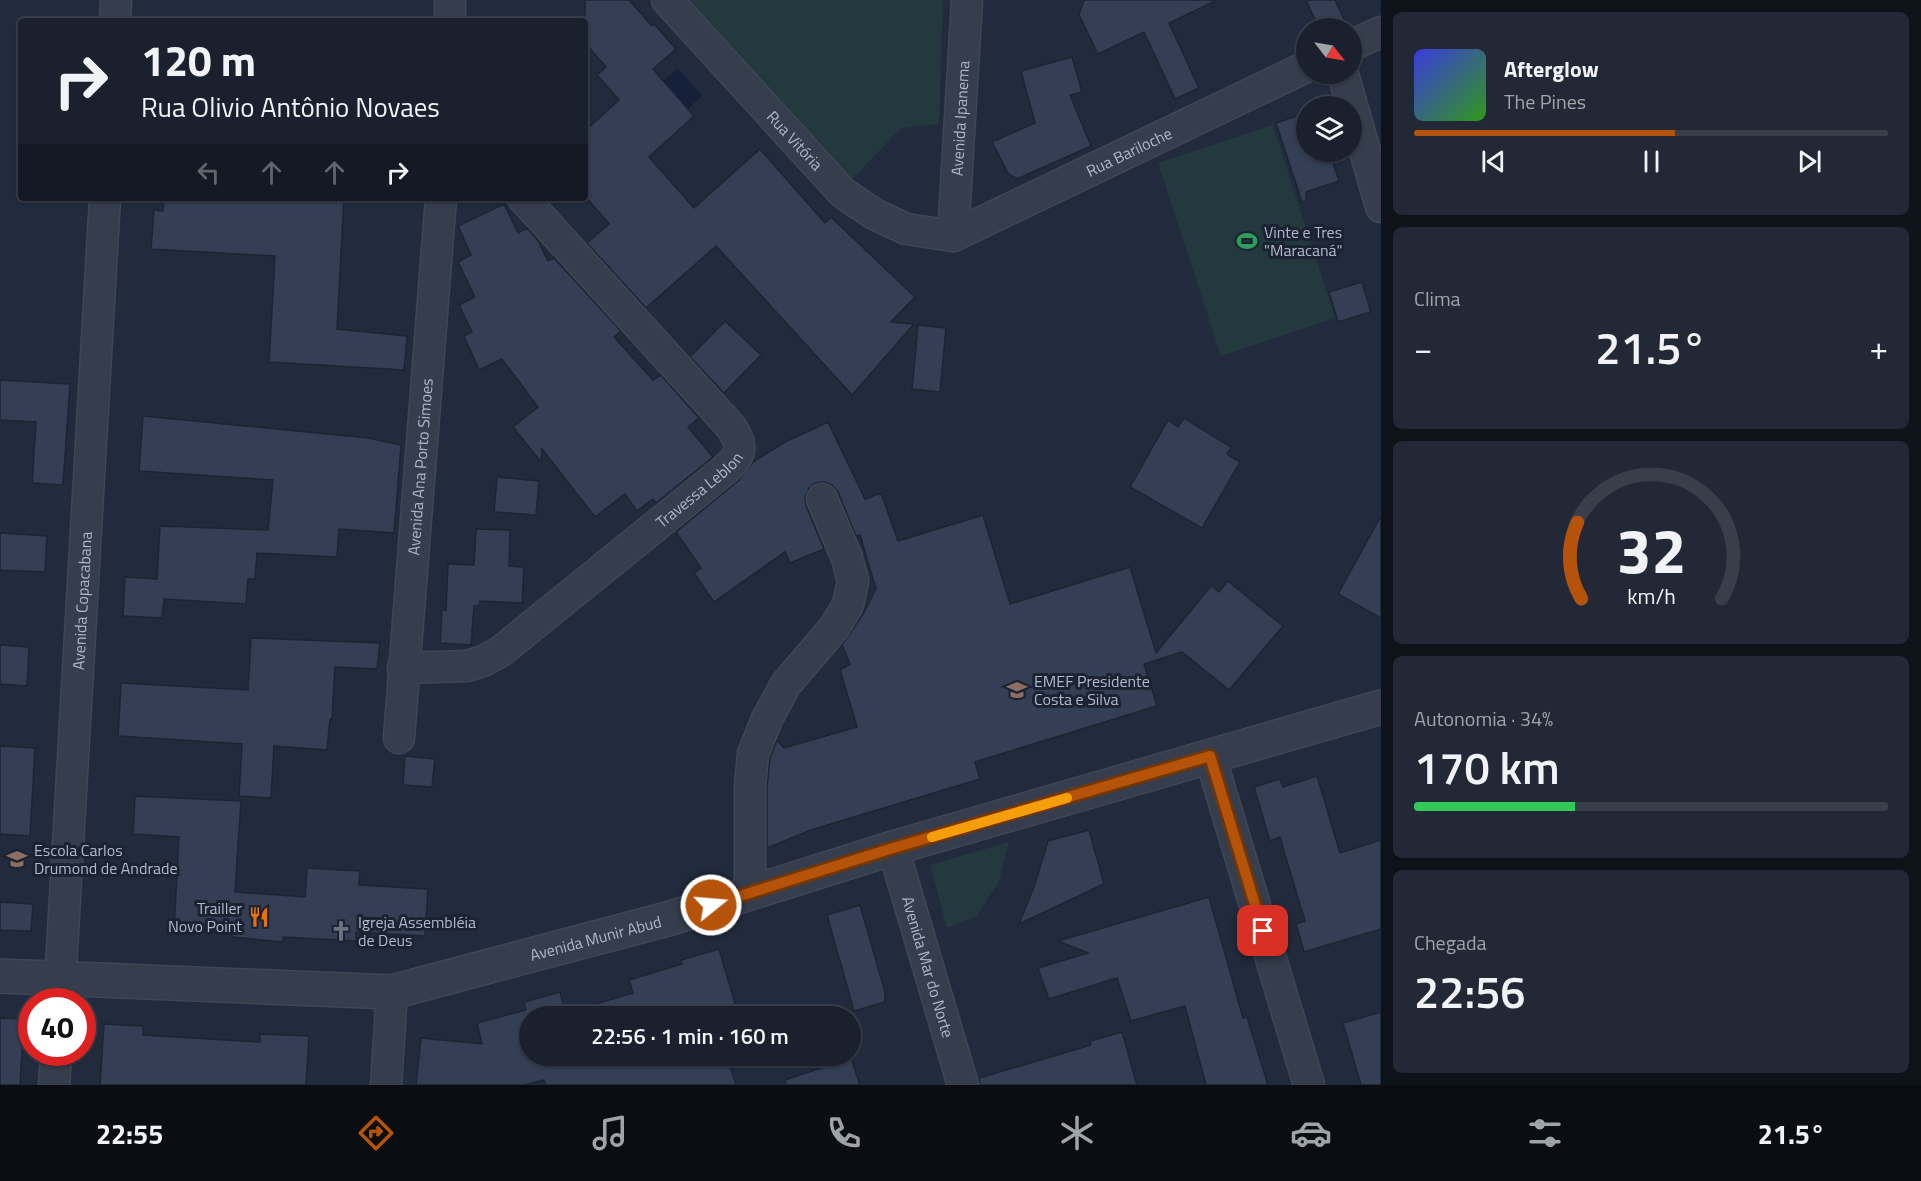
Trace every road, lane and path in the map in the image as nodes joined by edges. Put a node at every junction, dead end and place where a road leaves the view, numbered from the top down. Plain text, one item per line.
1 (116, 0) edge
2 (450, 0) edge
3 (667, 0) edge
4 (967, 0) edge
5 (115, 18) edge
6 (450, 18) edge
7 (1381, 32) edge
8 (1362, 41) edge
9 (1296, 72) edge
10 (1346, 84) edge
11 (105, 201) edge
12 (441, 201) edge
13 (527, 201) edge
14 (1381, 207) edge
15 (953, 236) junction
16 (822, 499) dead end
17 (403, 668) junction
18 (1381, 707) edge
19 (399, 738) dead end
20 (1210, 756) junction
21 (893, 848) junction
22 (750, 893) junction
23 (0, 976) edge
24 (48, 988) edge
25 (60, 988) edge
26 (96, 991) edge
27 (392, 992) junction
28 (55, 1066) edge
29 (54, 1085) edge
30 (386, 1085) edge
31 (963, 1085) edge
32 (1309, 1085) edge

1 - 5 street
2 - 6 street
3 - 15 street, Rua Vitória
4 - 15 street, Avenida Ipanema
7 - 8 street
9 - 15 street, Rua Bariloche
10 - 14 street
11 - 25 street, Avenida Copacabana
12 - 17 street, Avenida Ana Porto Simoes
13 - 17 street, Travessa Leblon
16 - 22 street
17 - 19 street, Avenida Ana Porto Simoes
18 - 20 street, Avenida Munir Abud
20 - 21 street, Avenida Munir Abud
20 - 32 street
21 - 22 street, Avenida Munir Abud
21 - 31 street, Avenida Mar do Norte
22 - 27 street, Avenida Munir Abud
23 - 24 street, Avenida Munir Abud
26 - 27 street, Avenida Munir Abud
27 - 30 street
28 - 29 street

